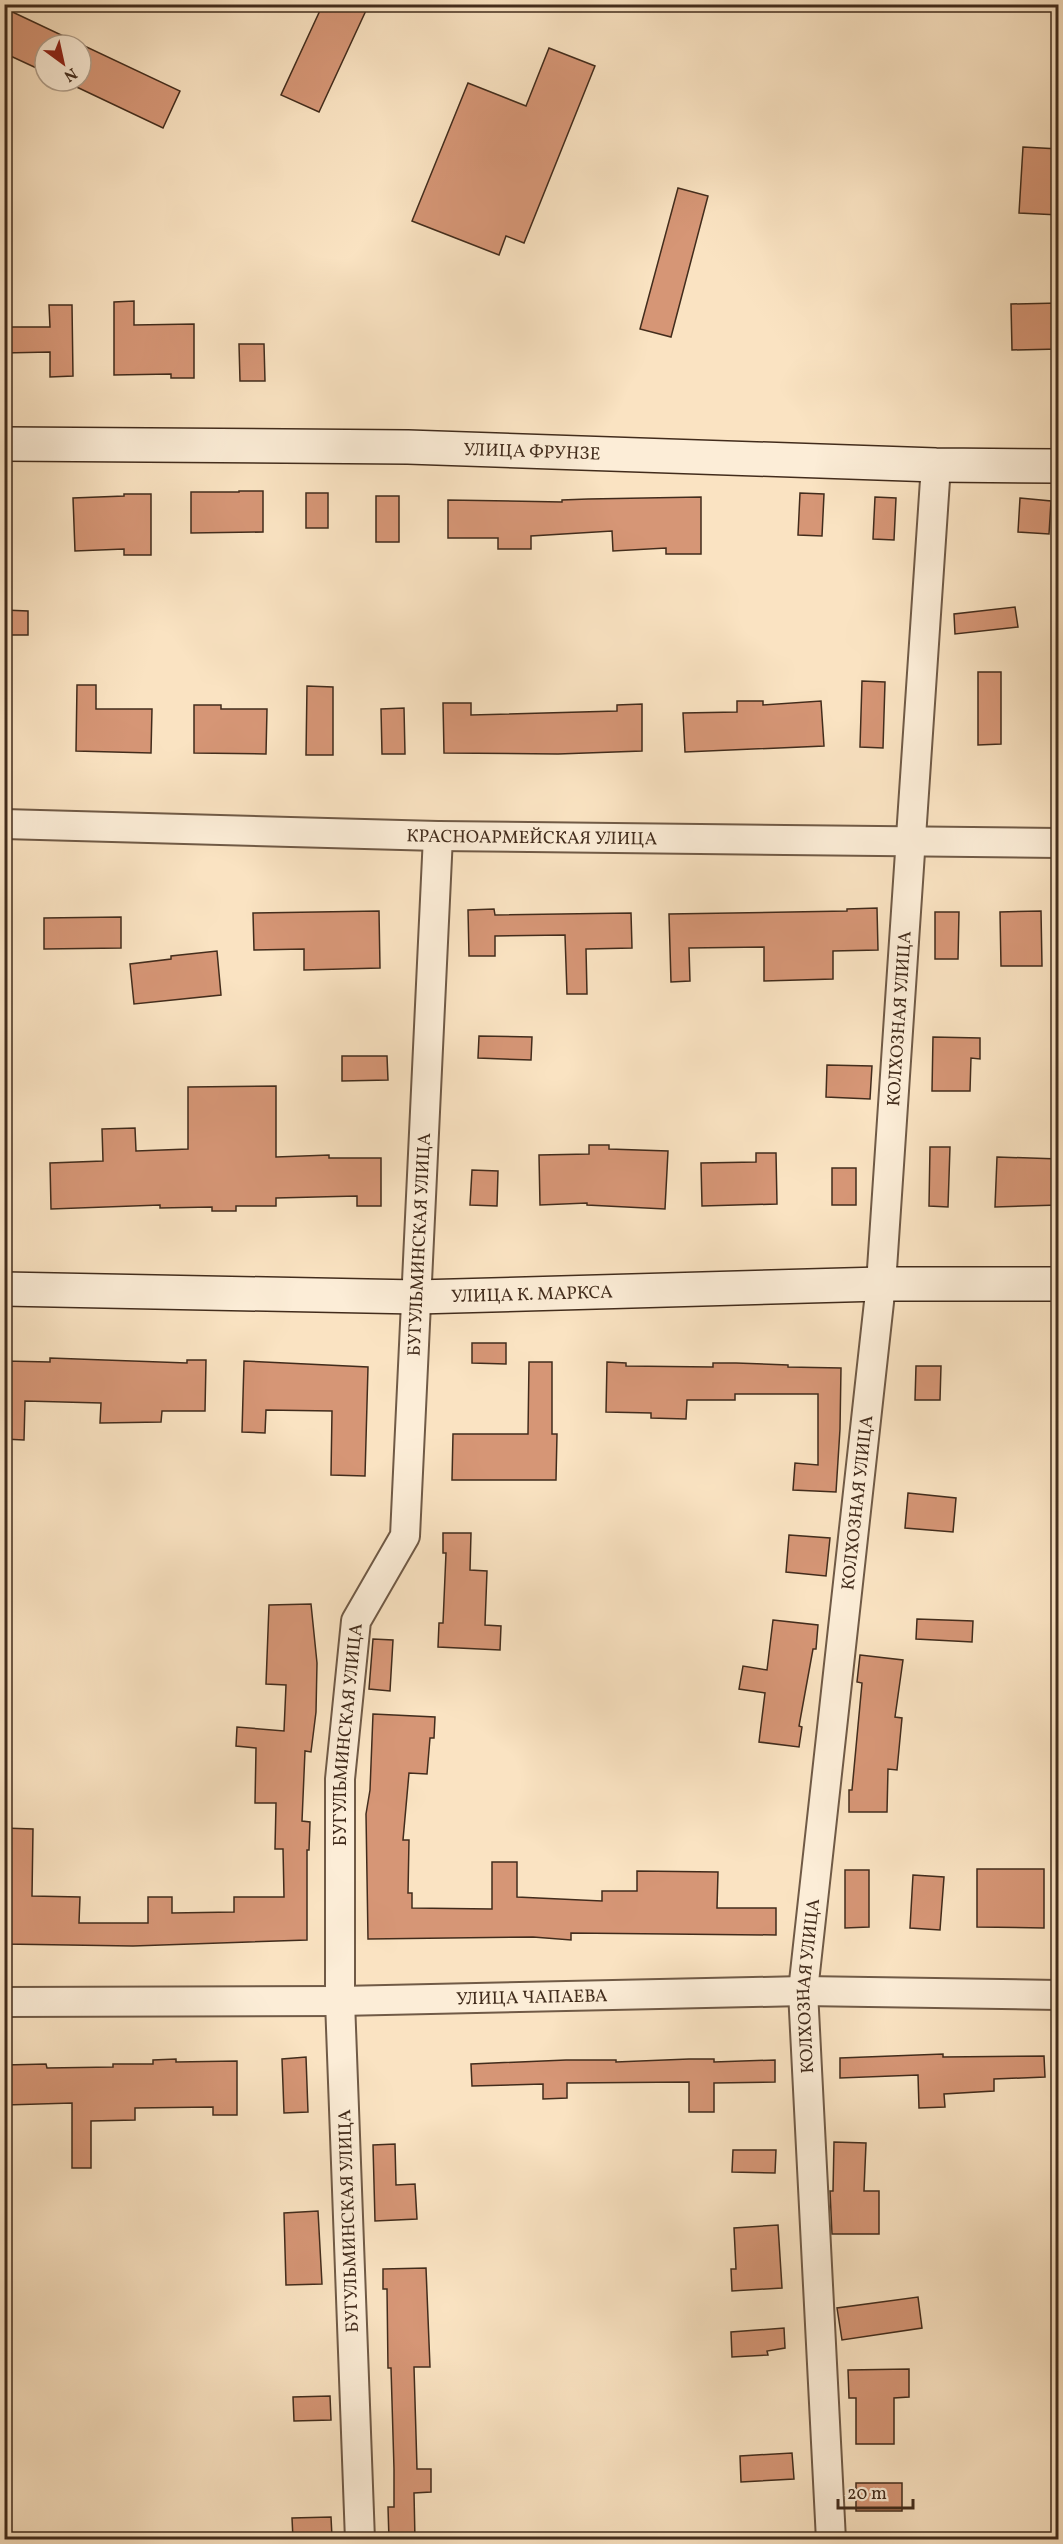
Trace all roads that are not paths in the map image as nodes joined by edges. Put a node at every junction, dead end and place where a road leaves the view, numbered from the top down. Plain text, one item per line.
1 (4, 444) edge
2 (936, 465) junction
3 (1059, 466) edge
4 (4, 824) edge
5 (438, 836) junction
6 (910, 840) junction
7 (1059, 843) edge
8 (881, 1284) junction
9 (1059, 1284) edge
10 (4, 1288) edge
11 (417, 1296) junction
12 (803, 1991) junction
13 (1059, 1995) edge
14 (340, 2001) junction
15 (4, 2002) edge
16 (360, 2540) edge
17 (831, 2540) edge

1 - 2 main road, УЛИЦА ФРУНЗЕ
2 - 3 main road, УЛИЦА ФРУНЗЕ
2 - 6 street, КОЛХОЗНАЯ УЛИЦА
4 - 5 street, КРАСНОАРМЕЙСКАЯ УЛИЦА
5 - 6 street, КРАСНОАРМЕЙСКАЯ УЛИЦА
5 - 11 street, БУГУЛЬМИНСКАЯ УЛИЦА
6 - 7 street, КРАСНОАРМЕЙСКАЯ УЛИЦА
6 - 8 street, КОЛХОЗНАЯ УЛИЦА
8 - 9 main road, УЛИЦА К. МАРКСА
8 - 11 main road, УЛИЦА К. МАРКСА
8 - 12 street, КОЛХОЗНАЯ УЛИЦА
10 - 11 main road, УЛИЦА К. МАРКСА
11 - 14 street, БУГУЛЬМИНСКАЯ УЛИЦА
12 - 13 street, УЛИЦА ЧАПАЕВА
12 - 14 street, УЛИЦА ЧАПАЕВА
12 - 17 street, КОЛХОЗНАЯ УЛИЦА
14 - 15 street, УЛИЦА ЧАПАЕВА
14 - 16 street, БУГУЛЬМИНСКАЯ УЛИЦА

